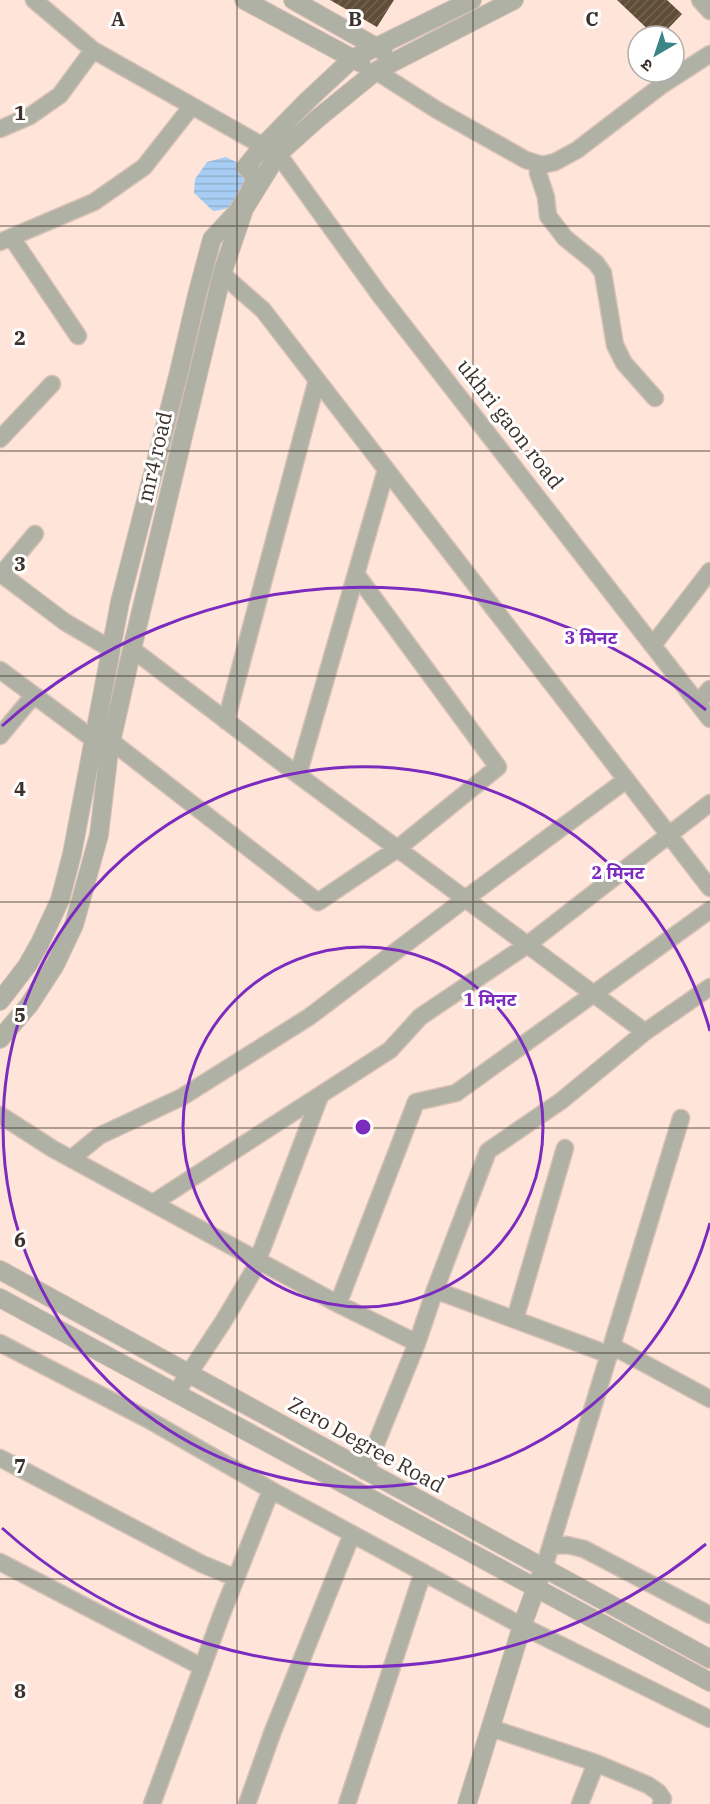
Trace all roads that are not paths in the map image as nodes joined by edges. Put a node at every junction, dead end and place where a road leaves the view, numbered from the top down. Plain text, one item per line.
1 (34, 0) edge
2 (244, 0) edge
3 (293, 0) edge
4 (472, 0) edge
5 (514, 0) edge
6 (700, 0) edge
7 (710, 10) edge
8 (376, 46) junction
9 (93, 50) junction
10 (710, 54) edge
11 (352, 59) junction
12 (396, 60) junction
13 (376, 71) junction
14 (192, 106) junction
15 (0, 129) edge
16 (271, 150) junction
17 (542, 165) junction
18 (6, 240) edge
19 (222, 274) junction
20 (78, 336) dead end
21 (317, 380) junction
22 (52, 384) dead end
23 (655, 398) dead end
24 (0, 439) edge
25 (386, 470) junction
26 (35, 534) dead end
27 (710, 571) edge
28 (0, 574) edge
29 (356, 574) junction
30 (653, 645) junction
31 (111, 649) junction
32 (132, 649) junction
33 (0, 670) edge
34 (710, 689) edge
35 (33, 696) junction
36 (698, 703) junction
37 (710, 719) edge
38 (226, 721) junction
39 (0, 736) edge
40 (102, 740) junction
41 (298, 775) junction
42 (626, 780) junction
43 (710, 803) edge
44 (668, 834) junction
45 (397, 849) junction
46 (710, 888) edge
47 (465, 899) junction
48 (710, 910) edge
49 (527, 945) junction
50 (710, 987) edge
51 (593, 993) junction
52 (0, 1001) edge
53 (645, 1032) junction
54 (0, 1039) edge
55 (320, 1096) junction
56 (0, 1115) edge
57 (681, 1118) dead end
58 (565, 1148) dead end
59 (70, 1159) junction
60 (153, 1203) junction
61 (258, 1259) junction
62 (0, 1270) edge
63 (435, 1290) junction
64 (0, 1298) edge
65 (338, 1304) junction
66 (514, 1319) junction
67 (0, 1343) edge
68 (417, 1343) junction
69 (611, 1350) junction
70 (189, 1374) junction
71 (176, 1393) junction
72 (710, 1399) edge
73 (0, 1458) edge
74 (365, 1471) junction
75 (271, 1490) junction
76 (352, 1534) junction
77 (550, 1546) junction
78 (0, 1562) edge
79 (544, 1568) junction
80 (423, 1572) junction
81 (236, 1578) junction
82 (535, 1588) junction
83 (710, 1615) edge
84 (522, 1626) junction
85 (710, 1659) edge
86 (202, 1667) junction
87 (710, 1682) edge
88 (710, 1719) edge
89 (491, 1728) junction
90 (596, 1763) junction
91 (152, 1804) edge
92 (247, 1804) edge
93 (347, 1804) edge
94 (467, 1804) edge
95 (580, 1804) edge
96 (662, 1804) edge

1 - 9 street
2 - 11 street
3 - 8 street
4 - 8 street, mr4 road
5 - 12 street, mr4 road
6 - 7 street
8 - 11 street, mr4 road
8 - 12 street
9 - 14 street
9 - 15 street
10 - 17 street
11 - 13 street
11 - 16 street, mr4 road
12 - 13 street, mr4 road
13 - 16 street, mr4 road
13 - 17 street
14 - 16 street
14 - 18 street
16 - 19 street, mr4 road
16 - 30 street, ukhri gaon road
16 - 31 street, mr4 road
17 - 23 street
18 - 20 street
19 - 21 street
19 - 32 street, mr4 road
21 - 25 street
21 - 38 street
22 - 24 street
25 - 29 street
25 - 42 street
26 - 28 street
27 - 30 street
28 - 31 street
29 - 41 street
29 - 45 street
30 - 36 street, ukhri gaon road
31 - 40 street, mr4 road
32 - 38 street
32 - 40 street, mr4 road
33 - 35 street
34 - 36 street
35 - 39 street
35 - 40 street
36 - 37 street, ukhri gaon road
38 - 41 street
40 - 45 street
40 - 52 street, mr4 road
40 - 54 street, mr4 road
41 - 45 street
42 - 44 street
42 - 47 street
43 - 44 street
44 - 46 street
44 - 49 street
45 - 47 street
47 - 49 street
47 - 59 street
48 - 51 street
49 - 51 street
49 - 55 street
50 - 53 street
51 - 53 street
51 - 65 street
53 - 63 street
55 - 60 street
55 - 61 street
56 - 59 street
57 - 69 street
58 - 66 street
59 - 60 street
60 - 61 street
61 - 65 street
61 - 70 street
62 - 70 street, Zero Degree Road
63 - 66 street
63 - 68 street
64 - 71 street, Zero Degree Road
65 - 68 street
66 - 69 street
67 - 75 street
68 - 74 street
69 - 72 street
69 - 77 street
70 - 71 street
70 - 74 street, Zero Degree Road
71 - 82 street, Zero Degree Road
73 - 81 street
74 - 79 street, Zero Degree Road
75 - 76 street
75 - 81 street
76 - 80 street
76 - 92 street
77 - 79 street
77 - 83 street
78 - 86 street
79 - 82 street
79 - 85 street, Zero Degree Road
80 - 84 street
80 - 93 street
81 - 86 street
82 - 84 street
82 - 87 street, Zero Degree Road
84 - 88 street
84 - 89 street
86 - 91 street
89 - 90 street
89 - 94 street
90 - 95 street
90 - 96 street

